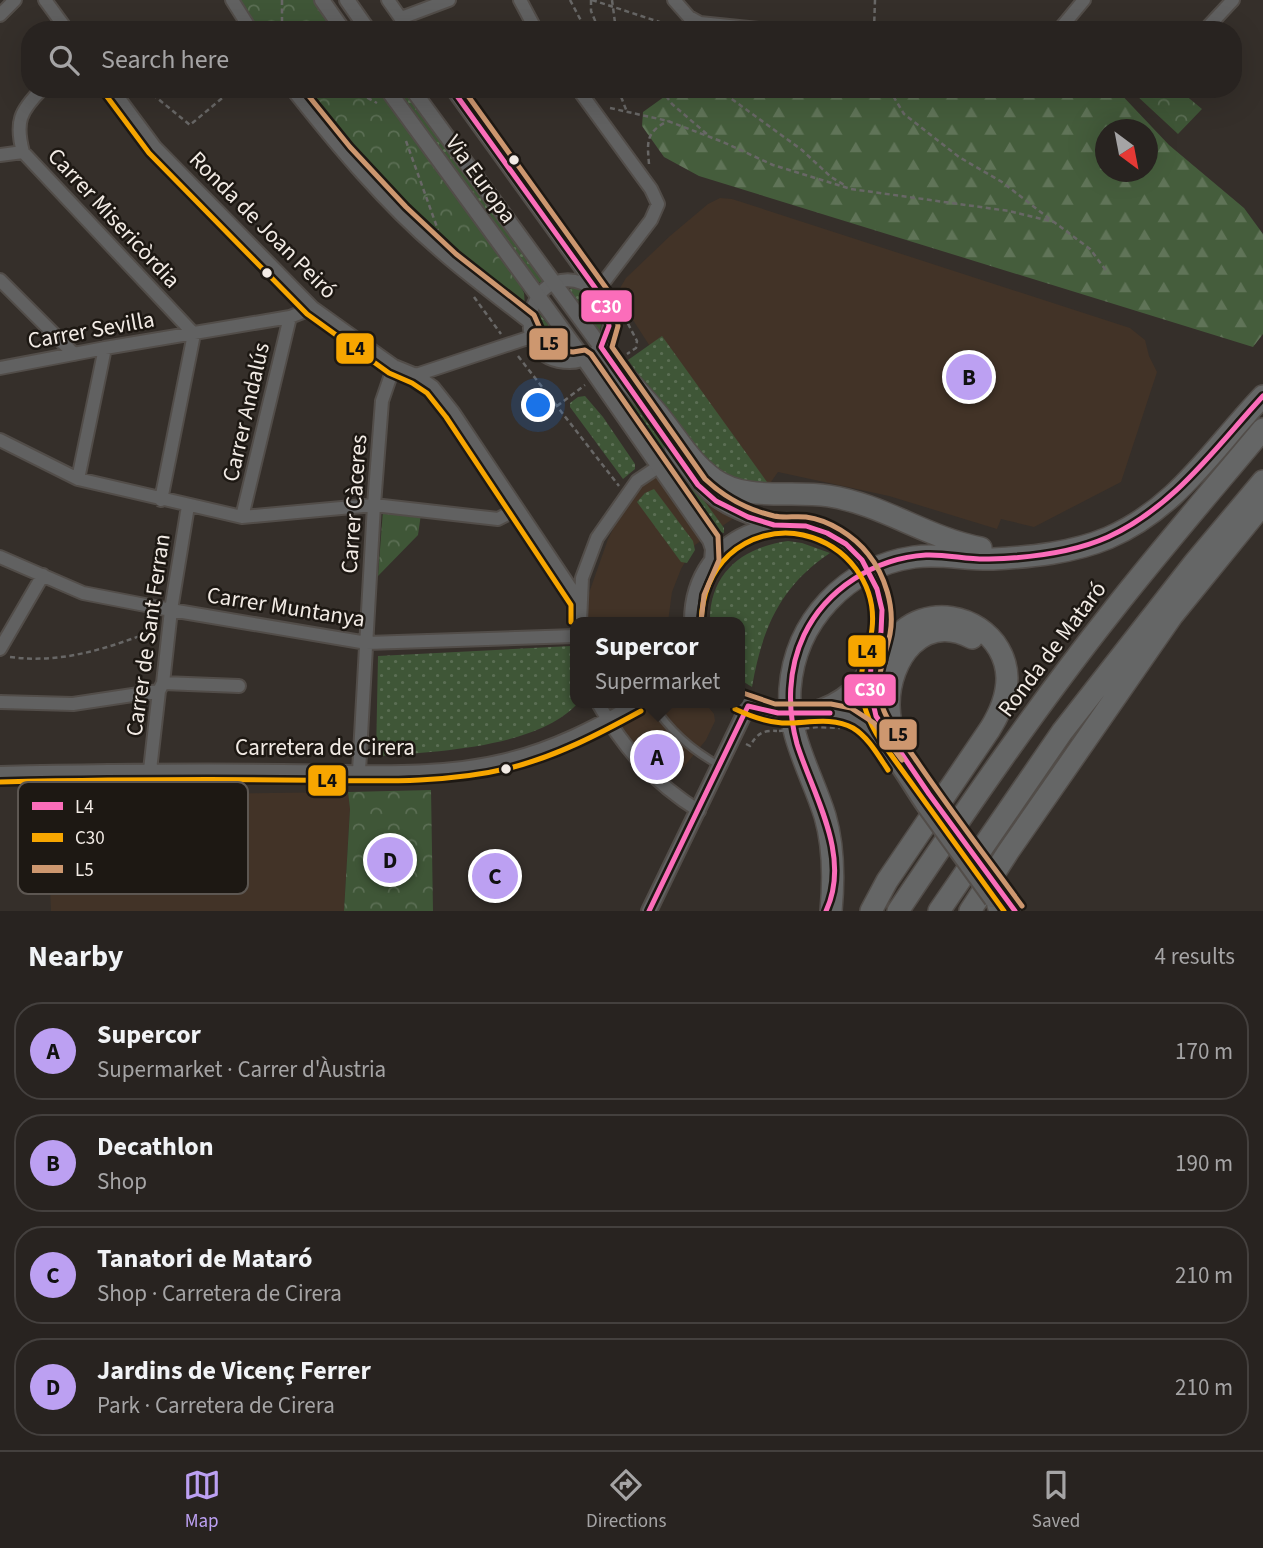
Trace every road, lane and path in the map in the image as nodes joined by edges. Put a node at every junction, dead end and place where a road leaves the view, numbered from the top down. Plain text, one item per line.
1 (15, 0) edge
2 (45, 0) edge
3 (232, 0) edge
4 (282, 0) edge
5 (322, 0) edge
6 (347, 0) edge
7 (388, 0) edge
8 (449, 0) edge
9 (520, 0) edge
10 (570, 0) edge
11 (591, 0) edge
12 (611, 0) edge
13 (674, 0) edge
14 (875, 0) edge
15 (1084, 0) edge
16 (1233, 0) edge
17 (611, 6) junction
18 (0, 15) edge
19 (401, 18) junction
20 (60, 21) edge
21 (245, 21) edge
22 (282, 21) edge
23 (337, 21) edge
24 (362, 21) edge
25 (403, 21) edge
26 (531, 21) edge
27 (581, 21) edge
28 (595, 21) edge
29 (614, 21) edge
30 (653, 21) edge
31 (699, 21) edge
32 (874, 21) edge
33 (1066, 21) edge
34 (1213, 21) edge
35 (33, 98) edge
36 (118, 98) edge
37 (157, 98) edge
38 (222, 98) edge
39 (299, 98) edge
40 (371, 98) edge
41 (394, 98) edge
42 (419, 98) edge
43 (458, 98) edge
44 (584, 98) edge
45 (622, 98) edge
46 (668, 98) edge
47 (730, 98) edge
48 (894, 98) edge
49 (587, 103) junction
50 (382, 106) dead end
51 (627, 112) junction
52 (668, 121) junction
53 (404, 137) dead end
54 (710, 137) junction
55 (23, 152) junction
56 (0, 155) edge
57 (652, 189) junction
58 (852, 189) junction
59 (1054, 222) junction
60 (439, 251) junction
61 (1108, 273) dead end
62 (0, 280) edge
63 (555, 283) junction
64 (597, 291) junction
65 (537, 296) junction
66 (313, 308) junction
67 (290, 317) junction
68 (528, 321) junction
69 (194, 334) junction
70 (504, 337) junction
71 (531, 337) junction
72 (105, 348) junction
73 (601, 348) junction
74 (74, 354) junction
75 (584, 359) junction
76 (394, 366) junction
77 (0, 368) edge
78 (618, 370) junction
79 (416, 374) junction
80 (1263, 396) edge
81 (1263, 429) edge
82 (0, 440) edge
83 (658, 467) junction
84 (78, 479) junction
85 (1263, 481) edge
86 (625, 494) dead end
87 (161, 499) junction
88 (1263, 504) edge
89 (374, 505) junction
90 (188, 506) junction
91 (517, 509) junction
92 (243, 517) junction
93 (774, 525) junction
94 (1009, 556) junction
95 (0, 557) edge
96 (712, 561) junction
97 (43, 575) junction
98 (580, 602) junction
99 (171, 610) junction
100 (580, 617) edge
101 (693, 617) edge
102 (170, 624) junction
103 (570, 636) edge
104 (367, 643) junction
105 (4, 653) edge
106 (871, 662) junction
107 (239, 686) dead end
108 (161, 687) junction
109 (0, 702) edge
110 (745, 704) edge
111 (601, 708) edge
112 (628, 708) edge
113 (655, 708) edge
114 (743, 708) edge
115 (804, 712) junction
116 (607, 720) junction
117 (842, 722) junction
118 (849, 734) dead end
119 (734, 737) junction
120 (898, 748) junction
121 (968, 761) junction
122 (721, 766) junction
123 (150, 770) junction
124 (359, 771) junction
125 (0, 773) edge
126 (927, 800) junction
127 (699, 811) junction
128 (1008, 852) junction
129 (998, 906) edge
130 (830, 908) edge
131 (649, 911) edge
132 (870, 911) edge
133 (898, 911) edge
134 (939, 911) edge
135 (970, 911) edge

1 - 18 street
2 - 20 street
3 - 21 street
4 - 22 path
5 - 23 street
6 - 24 street
7 - 19 street
8 - 19 street
9 - 26 street
10 - 27 path
11 - 17 path
11 - 28 path
12 - 17 path
13 - 31 street
14 - 32 path
15 - 33 street
16 - 34 street
17 - 29 path
17 - 30 path
19 - 25 street
35 - 55 street, Carrer Misericòrdia
36 - 66 street, Ronda de Joan Peiró
37 - 38 path
39 - 60 street
40 - 50 path
41 - 65 street, Via Europa
42 - 63 street, Via Europa
43 - 64 street, Via Europa
44 - 49 street
45 - 51 path
46 - 54 path
47 - 58 path
48 - 59 path
49 - 51 path
49 - 57 street
51 - 52 path
52 - 54 path
52 - 57 path
53 - 60 path
54 - 58 path
55 - 56 street
55 - 69 street, Carrer Misericòrdia
57 - 64 street
58 - 59 path
59 - 61 path
60 - 68 street
62 - 74 street
63 - 64 street
63 - 65 street
63 - 73 street, Via Europa
64 - 73 street, Via Europa
65 - 68 street
65 - 75 street, Via Europa
66 - 67 street, Carrer Sevilla
66 - 76 street, Ronda de Joan Peiró
67 - 69 street, Carrer Sevilla
67 - 92 street, Carrer Andalús
68 - 71 street
69 - 72 street, Carrer Sevilla
69 - 87 street
70 - 71 street
70 - 79 street
70 - 86 path
71 - 75 street
72 - 74 street, Carrer Sevilla
72 - 84 street
73 - 75 street
73 - 78 street, Via Europa
74 - 77 street, Carrer Sevilla
75 - 83 street, Via Europa
76 - 79 street, Ronda de Joan Peiró
76 - 89 street, Carrer Càceres
78 - 93 street, Via Europa
78 - 94 highway
79 - 91 street, Ronda de Joan Peiró
80 - 94 highway
81 - 133 highway, Ronda de Mataró
82 - 84 street
83 - 96 street, Via Europa
83 - 98 street
84 - 87 street
85 - 134 highway
87 - 90 street
88 - 128 highway
89 - 91 street
89 - 92 street
89 - 104 street, Carrer Càceres
90 - 92 street
90 - 99 street, Carrer de Sant Ferran
91 - 98 street, Ronda de Joan Peiró
93 - 96 street
93 - 106 street, bridge
94 - 130 highway
95 - 97 street, Carrer Muntanya
96 - 101 street
97 - 99 street, Carrer Muntanya
97 - 105 street
98 - 100 street
99 - 102 street, Carrer de Sant Ferran
99 - 104 street, Carrer Muntanya
102 - 105 path
102 - 108 street, Carrer de Sant Ferran
103 - 104 street, Carrer Muntanya
104 - 124 street, Carrer Càceres
106 - 115 street
106 - 120 street
106 - 121 highway
107 - 108 street
108 - 109 street
108 - 123 street, Carrer de Sant Ferran
110 - 115 street, bridge
111 - 116 street
112 - 116 street, Carretera de Cirera
113 - 122 lane
114 - 119 street
115 - 117 street
116 - 124 street, Carretera de Cirera
116 - 127 street
117 - 118 path
117 - 119 path, bridge
117 - 126 street
119 - 122 street
120 - 121 highway
120 - 126 street
121 - 132 highway
122 - 127 street
123 - 124 street, Carretera de Cirera
123 - 125 street, Carretera de Cirera
126 - 129 street, bridge
127 - 131 street
128 - 129 highway
128 - 135 highway

